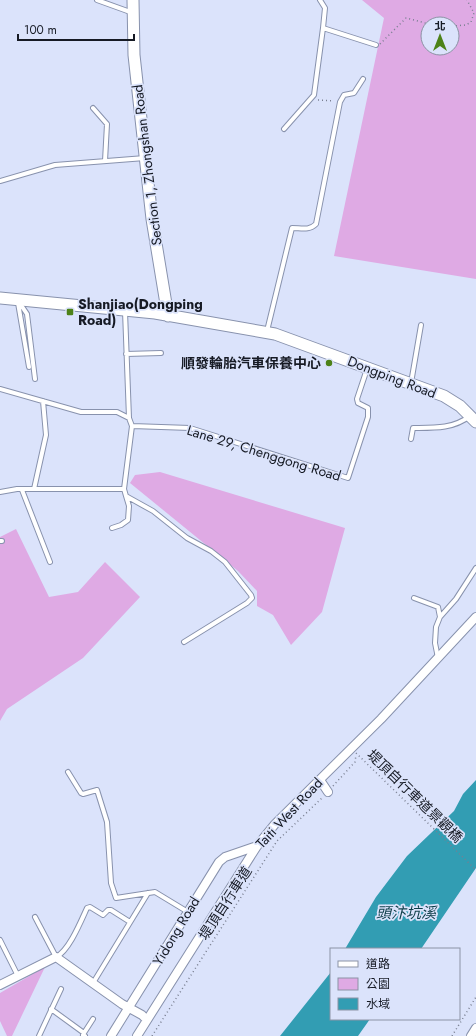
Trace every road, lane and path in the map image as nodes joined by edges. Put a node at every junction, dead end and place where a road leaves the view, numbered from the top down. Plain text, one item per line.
1 (97, 0) edge
2 (133, 0) edge
3 (320, 0) edge
4 (467, 0) edge
5 (133, 14) junction
6 (420, 22) edge
7 (460, 25) edge
8 (323, 28) junction
9 (376, 45) joint
10 (363, 79) dead end
11 (312, 99) junction
12 (340, 102) junction
13 (93, 108) dead end
14 (284, 129) dead end
15 (145, 158) junction
16 (105, 160) junction
17 (0, 181) edge
18 (0, 298) edge
19 (18, 300) junction
20 (126, 310) junction
21 (168, 316) junction
22 (420, 325) dead end
23 (266, 333) junction
24 (161, 353) dead end
25 (126, 354) junction
26 (29, 367) dead end
27 (368, 367) junction
28 (35, 379) dead end
29 (411, 384) junction
30 (0, 389) edge
31 (43, 401) junction
32 (130, 418) junction
33 (473, 419) edge
34 (132, 426) junction
35 (411, 439) dead end
36 (34, 489) junction
37 (124, 489) junction
38 (22, 490) junction
39 (0, 492) edge
40 (126, 496) junction
41 (112, 528) dead end
42 (50, 562) dead end
43 (476, 568) edge
44 (414, 598) dead end
45 (440, 617) junction
46 (476, 617) edge
47 (184, 642) dead end
48 (438, 659) junction
49 (356, 753) joint
50 (68, 772) dead end
51 (320, 780) junction
52 (328, 792) junction
53 (257, 846) junction
54 (476, 870) edge
55 (148, 893) junction
56 (188, 912) junction
57 (36, 916) dead end
58 (130, 922) junction
59 (0, 940) edge
60 (56, 958) junction
61 (18, 976) junction
62 (92, 983) junction
63 (0, 985) edge
64 (61, 989) dead end
65 (476, 996) edge
66 (129, 1008) junction
67 (51, 1009) junction
68 (93, 1019) dead end
69 (147, 1020) junction
70 (476, 1028) edge
71 (85, 1034) edge
72 (38, 1036) edge
73 (111, 1036) edge
74 (137, 1036) edge
75 (152, 1036) edge
76 (452, 1036) edge
77 (471, 1036) edge

1 - 5 lane
2 - 5 main road, Section 1, Zhongshan Road
3 - 8 lane
4 - 7 path
5 - 15 main road, Section 1, Zhongshan Road
6 - 9 path
8 - 9 lane
8 - 11 lane
10 - 12 lane
11 - 12 path
11 - 14 lane
12 - 23 lane
13 - 16 lane
15 - 16 lane
15 - 21 main road, Section 1, Zhongshan Road
16 - 17 lane
18 - 19 main road, Dongping Road
19 - 20 main road, Dongping Road
19 - 26 lane
19 - 28 lane
20 - 21 main road, Dongping Road
20 - 25 lane
21 - 23 main road, Dongping Road
22 - 29 lane
23 - 27 main road, Dongping Road
24 - 25 lane
25 - 32 lane
27 - 29 main road, Dongping Road
27 - 34 lane, Lane 29, Chenggong Road
29 - 33 main road, Dongping Road
30 - 31 lane
31 - 32 lane
31 - 36 lane
32 - 34 lane
33 - 35 lane
34 - 37 lane
36 - 37 lane
36 - 38 lane
37 - 40 lane
38 - 39 lane
38 - 42 lane
40 - 41 lane
40 - 47 lane
43 - 45 lane
44 - 45 lane
45 - 48 lane
46 - 48 street, Taiti West Road
48 - 51 street, Taiti West Road
49 - 52 path, 堤頂自行車道
49 - 54 path, 堤頂自行車道景觀橋
50 - 55 lane
51 - 52 street
51 - 53 street, Taiti West Road
52 - 75 path, 堤頂自行車道
53 - 56 street, Yidong Road
53 - 69 street, Taiti West Road
55 - 56 lane
55 - 58 lane
56 - 66 street, Yidong Road
57 - 60 lane
58 - 60 lane
58 - 62 lane
59 - 61 lane
60 - 61 street
60 - 62 street
61 - 63 street
62 - 66 street
64 - 67 lane
65 - 76 path
66 - 69 street
66 - 73 street, Yidong Road
67 - 71 lane
67 - 72 lane
68 - 71 lane
69 - 74 street, Taiti West Road
70 - 77 street

